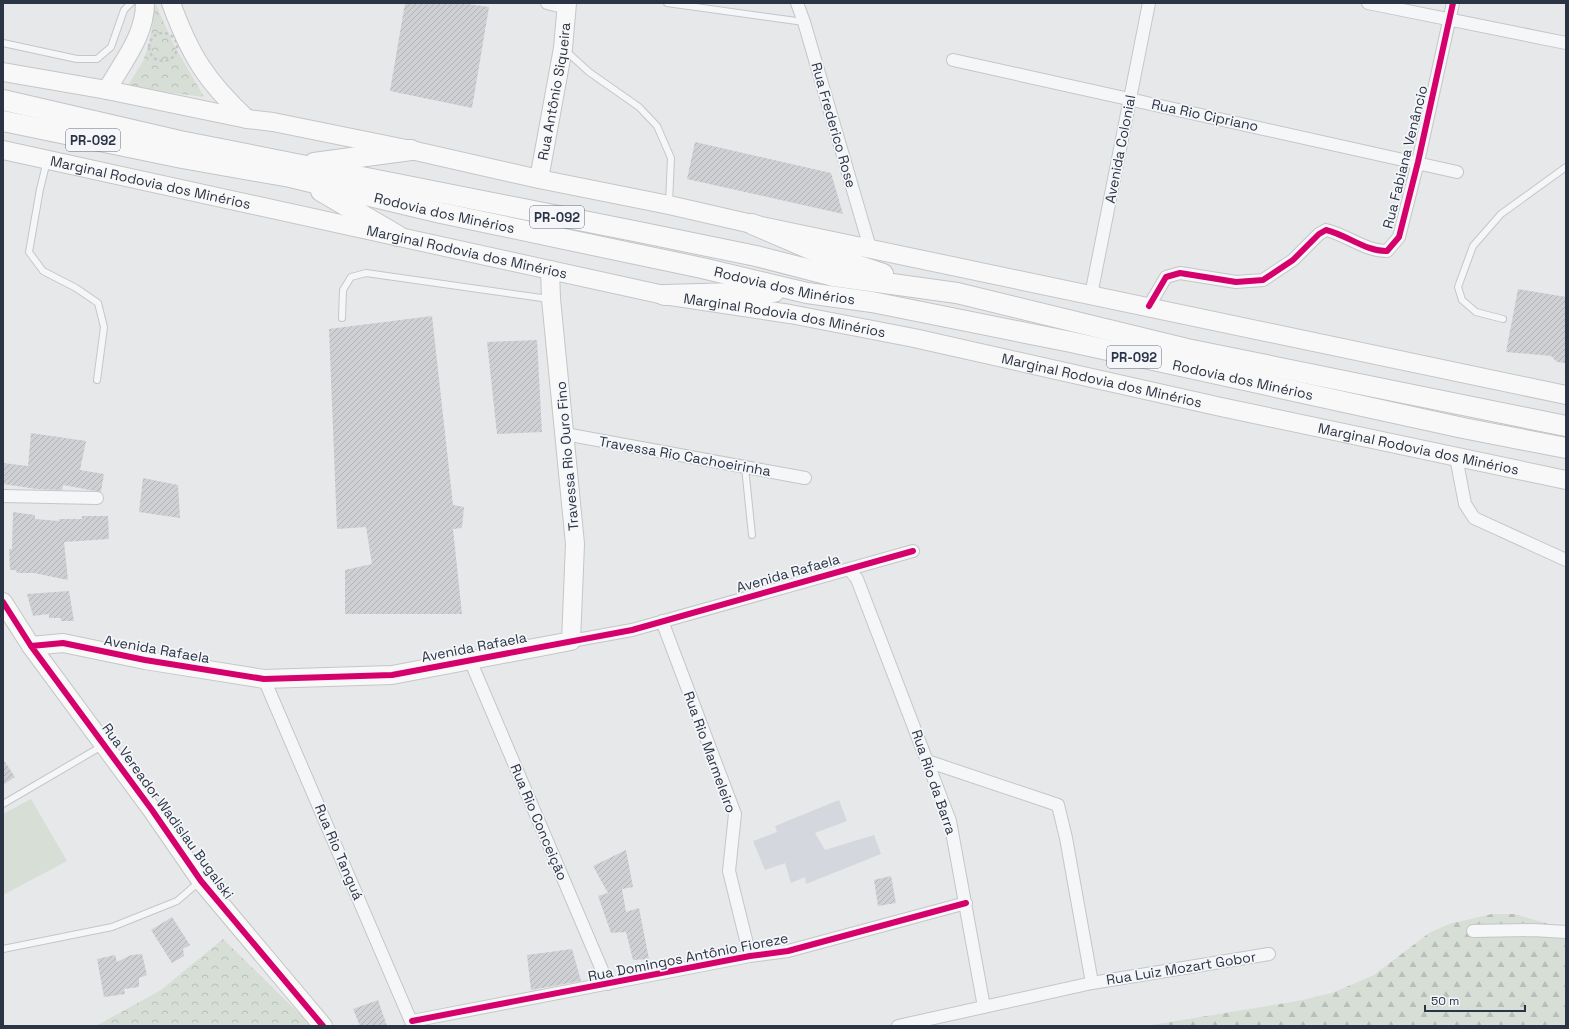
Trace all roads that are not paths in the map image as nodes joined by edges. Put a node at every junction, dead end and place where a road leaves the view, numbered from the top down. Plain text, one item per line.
1 (130, 3) edge
2 (145, 3) edge
3 (171, 3) edge
4 (547, 3) edge
5 (667, 3) edge
6 (797, 3) edge
7 (1149, 3) edge
8 (1368, 3) edge
9 (1453, 3) edge
10 (567, 5) edge
11 (1450, 21) junction
12 (804, 22) junction
13 (3, 43) edge
14 (1566, 43) edge
15 (563, 48) junction
16 (953, 60) dead end
17 (3, 72) edge
18 (107, 90) junction
19 (1130, 98) junction
20 (3, 100) edge
21 (247, 119) junction
22 (3, 121) edge
23 (3, 150) edge
24 (181, 150) junction
25 (411, 150) junction
26 (47, 160) junction
27 (1418, 162) junction
28 (1566, 167) edge
29 (1457, 172) dead end
30 (301, 173) junction
31 (539, 179) junction
32 (669, 205) junction
33 (752, 224) junction
34 (398, 236) junction
35 (870, 248) junction
36 (550, 270) junction
37 (935, 288) junction
38 (803, 292) junction
39 (664, 295) junction
40 (1091, 295) junction
41 (551, 299) junction
42 (1149, 306) junction
43 (342, 318) dead end
44 (1503, 319) dead end
45 (97, 380) dead end
46 (1566, 395) edge
47 (1566, 426) edge
48 (565, 434) junction
49 (1566, 448) edge
50 (1456, 457) junction
51 (745, 467) junction
52 (805, 478) dead end
53 (1566, 480) edge
54 (3, 496) edge
55 (97, 498) dead end
56 (752, 535) dead end
57 (913, 551) dead end
58 (1566, 560) edge
59 (849, 569) junction
60 (4, 606) edge
61 (662, 621) junction
62 (571, 641) junction
63 (31, 646) junction
64 (470, 660) junction
65 (264, 679) junction
66 (105, 744) junction
67 (927, 761) junction
68 (3, 804) edge
69 (201, 881) junction
70 (966, 903) junction
71 (1473, 931) dead end
72 (1566, 932) edge
73 (3, 949) edge
74 (1269, 954) dead end
75 (750, 956) junction
76 (1092, 983) junction
77 (608, 984) junction
78 (984, 1007) junction
79 (412, 1024) edge
80 (323, 1026) edge
81 (898, 1026) edge

1 - 13 lane
2 - 18 main road
3 - 21 main road
4 - 10 street
5 - 12 lane
6 - 12 street, Rua Frederico Rose
7 - 19 street, Avenida Colonial
8 - 11 street
9 - 11 street, Rua Fabiana Venâncio
10 - 15 main road, Rua Antônio Siqueira
11 - 14 street
11 - 27 street, Rua Fabiana Venâncio
12 - 35 street, Rua Frederico Rose
15 - 31 main road, Rua Antônio Siqueira
15 - 32 lane
16 - 19 street, Rua Rio Cipriano
17 - 18 main road
18 - 21 main road
19 - 27 street, Rua Rio Cipriano
19 - 40 street, Avenida Colonial
20 - 24 main road, Rodovia dos Minérios / PR-092
21 - 25 main road
22 - 24 main road, Rodovia dos Minérios / PR-092
23 - 26 main road, Marginal Rodovia dos Minérios
24 - 30 main road, Rodovia dos Minérios / PR-092
25 - 30 main road
25 - 31 main road
26 - 34 main road, Marginal Rodovia dos Minérios
26 - 45 lane
27 - 29 street, Rua Rio Cipriano
27 - 42 street, Rua Fabiana Venâncio
28 - 44 lane
30 - 34 main road
30 - 37 main road, Rodovia dos Minérios / PR-092
30 - 38 main road, Rodovia dos Minérios / PR-092
31 - 32 main road
32 - 33 main road
33 - 35 main road
33 - 37 main road
34 - 36 main road, Marginal Rodovia dos Minérios
35 - 40 main road
36 - 39 main road, Marginal Rodovia dos Minérios
36 - 41 main road, Travessa Rio Ouro Fino
37 - 47 main road, Rodovia dos Minérios / PR-092
38 - 39 main road
38 - 49 main road, Rodovia dos Minérios / PR-092
39 - 50 main road, Marginal Rodovia dos Minérios
40 - 42 main road
41 - 43 lane
41 - 48 main road, Travessa Rio Ouro Fino
42 - 46 main road
48 - 51 street, Travessa Rio Cachoeirinha
48 - 62 main road, Travessa Rio Ouro Fino
50 - 53 main road, Marginal Rodovia dos Minérios
50 - 58 street
51 - 52 street, Travessa Rio Cachoeirinha
51 - 56 lane
54 - 55 street
57 - 59 street, Avenida Rafaela
59 - 61 street, Avenida Rafaela
59 - 67 street, Rua Rio da Barra
60 - 63 main road, Rua Vereador Wadislau Bugalski
61 - 62 street, Avenida Rafaela
61 - 75 street, Rua Rio Marmeleiro
62 - 64 main road, Avenida Rafaela
63 - 65 main road, Avenida Rafaela
63 - 66 main road, Rua Vereador Wadislau Bugalski
64 - 65 main road, Avenida Rafaela
64 - 77 street, Rua Rio Conceição
65 - 79 street, Rua Rio Tanguá
66 - 68 lane
66 - 69 main road, Rua Vereador Wadislau Bugalski
67 - 70 street, Rua Rio da Barra
67 - 76 street
69 - 73 lane
69 - 80 main road, Rua Vereador Wadislau Bugalski
70 - 75 street, Rua Domingos Antônio Fioreze
70 - 78 street, Rua Rio da Barra
71 - 72 street
74 - 76 street, Rua Luiz Mozart Gobor
75 - 77 street, Rua Domingos Antônio Fioreze
76 - 78 street, Rua Luiz Mozart Gobor
77 - 79 street, Rua Domingos Antônio Fioreze
78 - 81 street, Rua Luiz Mozart Gobor

